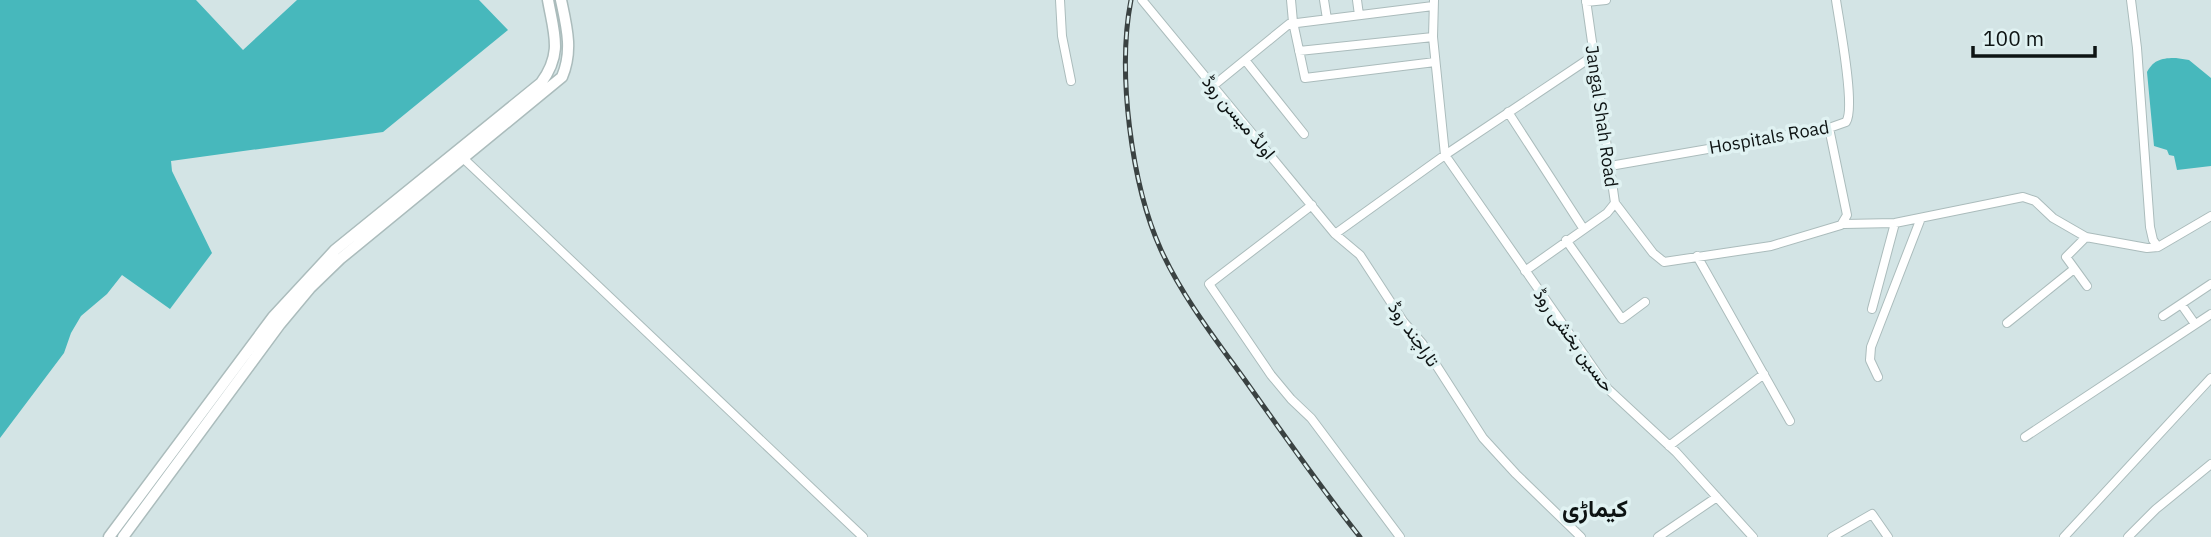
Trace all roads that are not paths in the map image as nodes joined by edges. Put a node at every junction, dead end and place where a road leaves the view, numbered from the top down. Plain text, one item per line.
1 (548, 0) edge
2 (561, 0) edge
3 (1060, 0) edge
4 (1142, 0) edge
5 (1291, 0) edge
6 (1324, 0) edge
7 (1357, 0) edge
8 (1402, 0) edge
9 (1606, 0) edge
10 (1836, 0) edge
11 (2131, 0) edge
12 (1586, 1) edge
13 (1433, 3) edge
14 (1404, 10) junction
15 (1359, 15) junction
16 (1327, 19) junction
17 (1293, 22) junction
18 (1433, 37) junction
19 (1299, 51) junction
20 (1593, 56) junction
21 (1245, 60) junction
22 (1435, 62) junction
23 (1071, 80) dead end
24 (1213, 86) junction
25 (1508, 112) junction
26 (1829, 128) junction
27 (1304, 134) dead end
28 (1445, 155) junction
29 (464, 159) junction
30 (1610, 166) junction
31 (1615, 203) junction
32 (1312, 205) junction
33 (2211, 216) edge
34 (1921, 218) junction
35 (1843, 223) junction
36 (1895, 223) junction
37 (1583, 228) junction
38 (1335, 234) junction
39 (2086, 237) junction
40 (1566, 240) junction
41 (2158, 247) junction
42 (1697, 256) junction
43 (2074, 269) junction
44 (1525, 271) junction
45 (2211, 284) edge
46 (2087, 286) dead end
47 (1645, 302) dead end
48 (2181, 304) junction
49 (1872, 309) dead end
50 (2211, 314) edge
51 (2163, 316) dead end
52 (2007, 323) dead end
53 (2195, 324) junction
54 (1764, 374) junction
55 (1878, 377) dead end
56 (2211, 378) edge
57 (1790, 421) dead end
58 (2025, 437) dead end
59 (1669, 446) junction
60 (2211, 464) edge
61 (1717, 497) junction
62 (109, 537) edge
63 (123, 537) edge
64 (863, 537) edge
65 (1400, 537) edge
66 (1581, 537) edge
67 (1657, 537) edge
68 (1753, 537) edge
69 (1832, 537) edge
70 (1888, 537) edge
71 (2064, 537) edge
72 (2128, 537) edge

1 - 62 main road
2 - 29 main road
3 - 23 street
4 - 24 street, اولڈ میسن روڈ
5 - 17 street
6 - 16 street
7 - 15 street
8 - 14 street
9 - 12 street
10 - 26 street, Hospitals Road
11 - 41 street
12 - 20 street, Jangal Shah Road
13 - 14 street
13 - 18 street
14 - 15 street
15 - 16 street
16 - 17 street
17 - 19 street
17 - 21 street
18 - 19 street
18 - 22 street
19 - 22 street
20 - 25 street
20 - 30 street, Jangal Shah Road
21 - 24 street
21 - 27 street
22 - 28 street
24 - 32 street, اولڈ میسن روڈ
25 - 28 street
25 - 37 street
26 - 30 street, Hospitals Road
26 - 35 street
28 - 38 street
28 - 44 street, حسین بخشی روڈ
29 - 63 main road
29 - 64 street
30 - 31 street, Jangal Shah Road
31 - 37 street, Jangal Shah Road
31 - 42 street
32 - 38 street, اولڈ میسن روڈ
32 - 65 street
33 - 41 street
34 - 36 street
34 - 39 street
34 - 55 street
35 - 36 street
35 - 42 street
36 - 49 street
37 - 40 street, Jangal Shah Road
38 - 66 street, تاراچند روڈ
39 - 41 street
39 - 43 street
40 - 44 street, Jangal Shah Road
40 - 47 street
42 - 54 street
43 - 46 street
43 - 52 street
44 - 59 street, حسین بخشی روڈ
45 - 48 street
48 - 51 street
48 - 53 street
50 - 53 street
53 - 58 street
54 - 57 street
54 - 59 street
56 - 71 street
59 - 61 street, حسین بخشی روڈ
60 - 72 street
61 - 67 street
61 - 68 street, حسین بخشی روڈ
69 - 70 street

